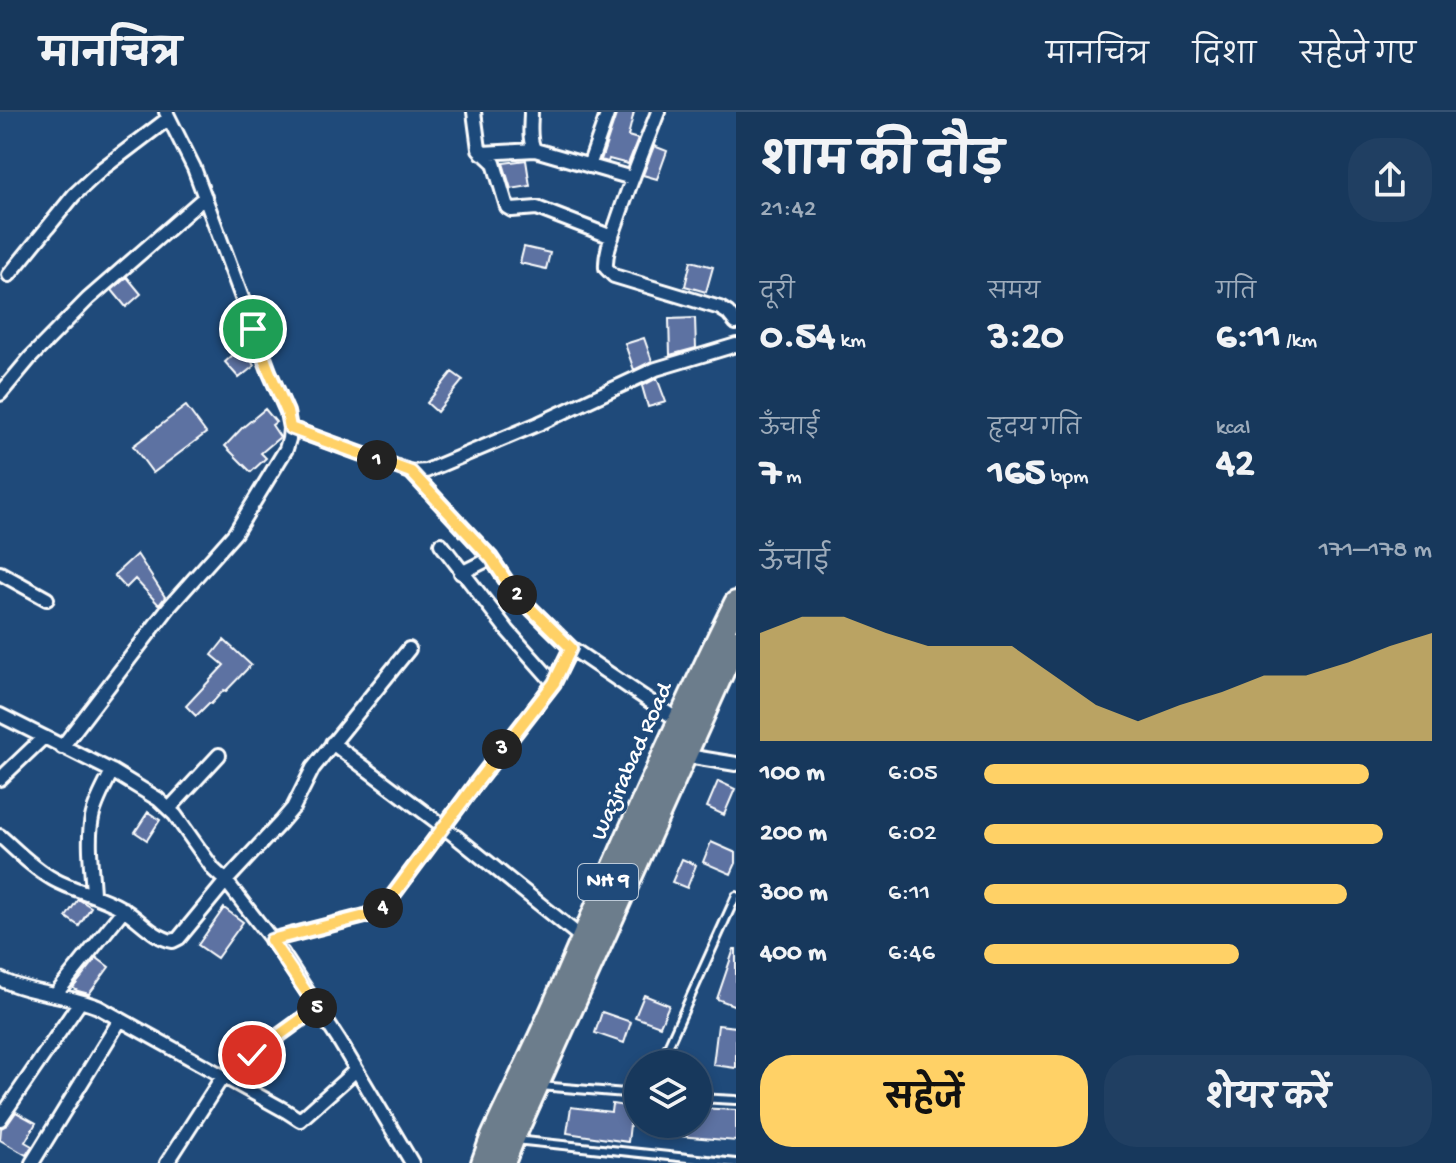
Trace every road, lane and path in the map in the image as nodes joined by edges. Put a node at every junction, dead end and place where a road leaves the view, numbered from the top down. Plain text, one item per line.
1 (474, 112) edge
2 (531, 112) edge
3 (608, 112) edge
4 (658, 112) edge
5 (167, 115) edge
6 (535, 150) junction
7 (482, 153) junction
8 (589, 166) junction
9 (632, 178) junction
10 (205, 197) junction
11 (612, 237) junction
12 (9, 275) dead end
13 (736, 323) edge
14 (736, 345) edge
15 (0, 394) edge
16 (290, 428) junction
17 (411, 472) junction
18 (441, 544) dead end
19 (491, 558) junction
20 (0, 573) edge
21 (461, 573) junction
22 (47, 599) dead end
23 (736, 603) edge
24 (736, 641) edge
25 (571, 648) junction
26 (409, 649) dead end
27 (554, 683) junction
28 (0, 715) edge
29 (687, 727) junction
30 (44, 737) junction
31 (332, 743) junction
32 (62, 747) junction
33 (675, 754) junction
34 (219, 755) dead end
35 (736, 764) edge
36 (112, 771) junction
37 (0, 779) edge
38 (169, 809) junction
39 (444, 827) junction
40 (0, 836) edge
41 (226, 881) junction
42 (93, 894) junction
43 (736, 896) edge
44 (124, 909) junction
45 (582, 938) junction
46 (271, 940) junction
47 (0, 979) edge
48 (56, 994) junction
49 (80, 1002) junction
50 (317, 1008) junction
51 (120, 1020) junction
52 (666, 1050) edge
53 (252, 1055) dead end
54 (356, 1070) junction
55 (223, 1076) junction
56 (536, 1086) junction
57 (624, 1093) edge
58 (712, 1099) edge
59 (736, 1100) edge
60 (0, 1119) edge
61 (512, 1140) junction
62 (32, 1163) edge
63 (167, 1163) edge
64 (412, 1163) edge
65 (483, 1163) edge
66 (503, 1163) edge
67 (736, 1163) edge

1 - 7 street
2 - 6 street
3 - 8 street
4 - 9 street
5 - 10 street
5 - 12 street
6 - 7 street
6 - 8 street
7 - 11 street
8 - 9 street
9 - 11 street
10 - 15 street
10 - 16 street
11 - 13 street
14 - 17 street
16 - 17 street
16 - 32 street
17 - 19 street
18 - 21 street
19 - 21 street
19 - 25 street
20 - 22 street
21 - 27 street
23 - 29 highway, Wazirabad Road / NH 9
24 - 29 highway, Wazirabad Road / NH 9
25 - 27 street
25 - 29 street
26 - 31 street
27 - 39 street
28 - 30 street
29 - 33 highway, Wazirabad Road / NH 9
30 - 32 street
30 - 37 street
31 - 39 street
31 - 41 street
32 - 36 street
33 - 35 street
33 - 45 highway, Wazirabad Road / NH 9
33 - 56 highway, Wazirabad Road / NH 9
34 - 38 street
36 - 38 street
36 - 42 street
38 - 41 street
39 - 45 street
39 - 46 street
40 - 42 street
41 - 44 street
41 - 46 street
42 - 44 street
43 - 52 lane
44 - 48 street
45 - 65 highway, Wazirabad Road / NH 9
46 - 50 street
47 - 48 street
48 - 49 street
49 - 51 street
49 - 60 street
50 - 53 street
50 - 54 street
51 - 55 street
51 - 62 street
54 - 55 street
54 - 64 street
55 - 63 street
56 - 57 lane
56 - 61 highway, Wazirabad Road / NH 9
58 - 59 lane
61 - 66 highway, Wazirabad Road / NH 9
61 - 67 lane

